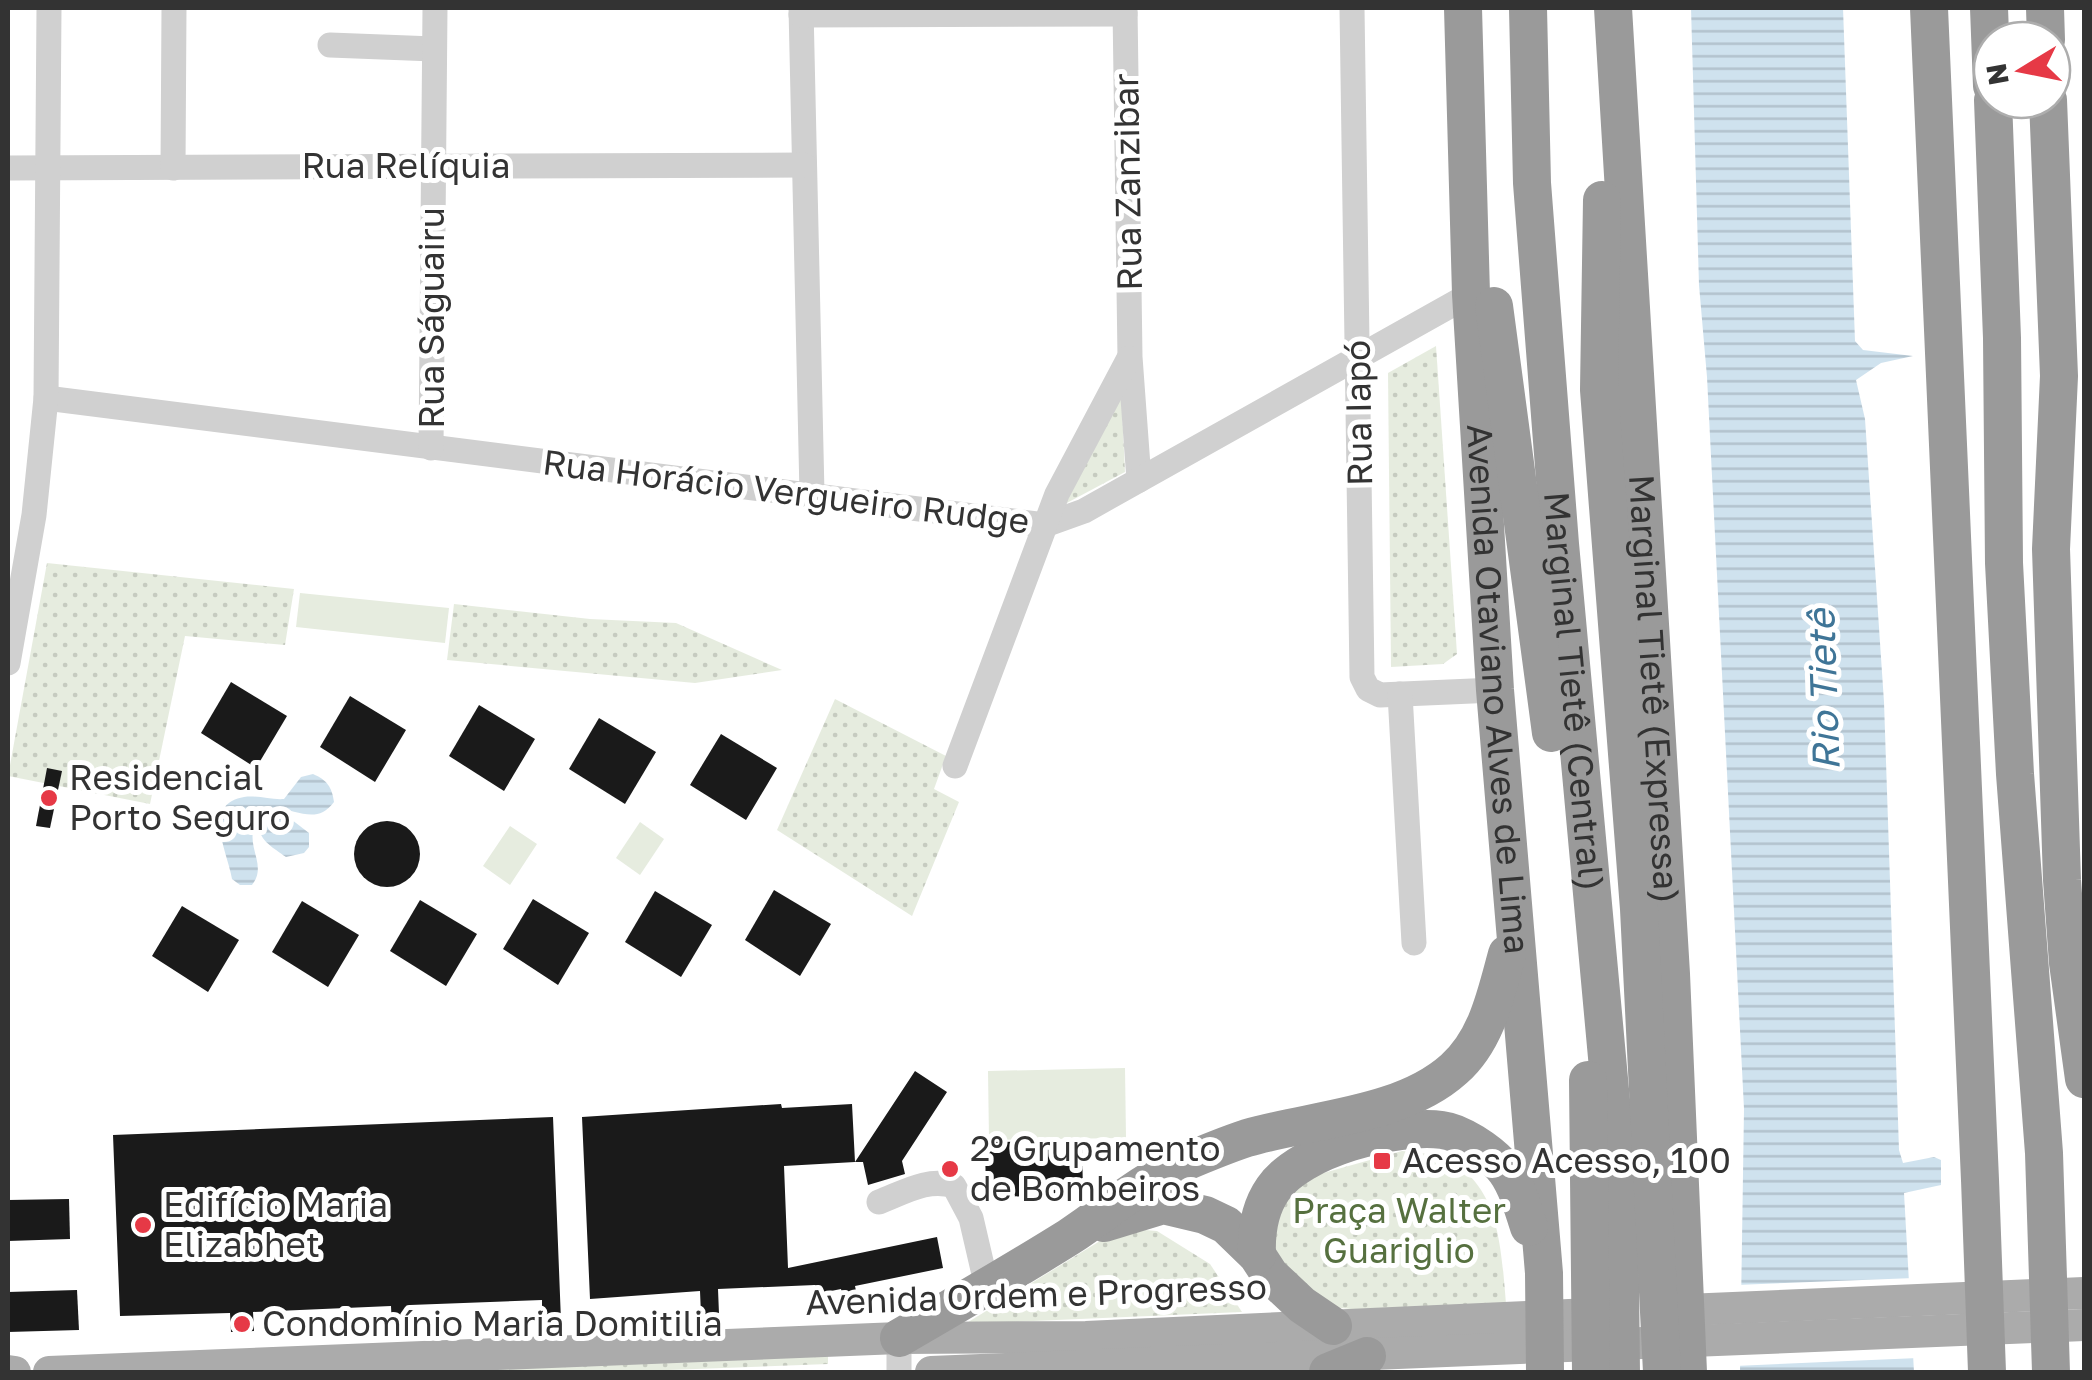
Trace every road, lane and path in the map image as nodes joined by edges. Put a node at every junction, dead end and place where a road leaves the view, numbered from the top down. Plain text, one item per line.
1 (48, 8) edge
2 (174, 8) edge
3 (435, 8) edge
4 (1352, 8) edge
5 (1463, 8) edge
6 (1614, 8) edge
7 (1929, 8) edge
8 (1125, 11) edge
9 (801, 12) edge
10 (1528, 21) edge
11 (330, 44) dead end
12 (434, 49) junction
13 (1616, 59) junction
14 (1993, 120) edge
15 (2049, 120) edge
16 (804, 164) junction
17 (433, 166) junction
18 (8, 168) edge
19 (47, 168) junction
20 (173, 168) junction
21 (1470, 187) junction
22 (1471, 294) junction
23 (1130, 357) junction
24 (1358, 359) junction
25 (46, 398) junction
26 (431, 448) junction
27 (1139, 480) junction
28 (812, 494) junction
29 (1045, 525) junction
30 (11, 627) edge
31 (8, 663) edge
32 (1495, 690) junction
33 (1400, 694) junction
34 (955, 766) dead end
35 (2059, 783) junction
36 (2083, 852) edge
37 (1639, 910) junction
38 (1512, 916) junction
39 (1414, 943) dead end
40 (2084, 1079) edge
41 (879, 1202) dead end
42 (1073, 1234) junction
43 (1257, 1255) junction
44 (1544, 1273) junction
45 (987, 1287) junction
46 (2084, 1293) edge
47 (2084, 1325) edge
48 (1334, 1326) junction
49 (1478, 1335) junction
50 (899, 1355) edge
51 (1367, 1356) junction
52 (1027, 1370) edge
53 (8, 1371) edge
54 (15, 1372) edge
55 (49, 1372) edge
56 (931, 1372) edge
57 (1328, 1372) edge
58 (1546, 1372) edge
59 (1591, 1372) edge
60 (1620, 1372) edge
61 (1662, 1372) edge
62 (1688, 1372) edge
63 (1987, 1372) edge
64 (2051, 1372) edge

1 - 19 street
2 - 20 street
3 - 12 street, Rua Ságuairu
4 - 24 street, Rua Iapó
5 - 21 highway, Avenida Otaviano Alves de Lima
6 - 13 highway, Marginal Tietê (Expressa)
7 - 63 highway
8 - 9 street
8 - 23 street, Rua Zanzibar
9 - 16 street
10 - 37 highway
10 - 60 highway, Marginal Tietê (Central)
11 - 12 street
12 - 17 street, Rua Ságuairu
13 - 37 highway
13 - 62 highway, Marginal Tietê (Expressa)
14 - 64 highway
15 - 35 highway
16 - 17 street, Rua Relíquia
16 - 28 street
17 - 20 street, Rua Relíquia
17 - 26 street, Rua Ságuairu
18 - 19 street, Rua Relíquia
19 - 20 street, Rua Relíquia
19 - 25 street
21 - 22 highway, Avenida Otaviano Alves de Lima
21 - 59 highway
22 - 24 street, Rua Horácio Vergueiro Rudge
22 - 32 highway, Avenida Otaviano Alves de Lima
23 - 27 street, Rua Zanzibar
23 - 29 street, Rua Zanzibar
24 - 27 street, Rua Horácio Vergueiro Rudge
24 - 33 street, Rua Iapó
25 - 26 street, Rua Horácio Vergueiro Rudge
25 - 30 street
26 - 28 street, Rua Horácio Vergueiro Rudge
27 - 29 street, Rua Horácio Vergueiro Rudge
28 - 29 street, Rua Horácio Vergueiro Rudge
29 - 34 street, Rua Zanzibar
30 - 31 street
32 - 33 street
32 - 38 highway, Avenida Otaviano Alves de Lima
33 - 39 street
35 - 36 highway
35 - 40 highway
37 - 61 highway
38 - 42 highway
38 - 44 highway, Avenida Otaviano Alves de Lima
41 - 45 street
42 - 43 highway
42 - 45 highway
43 - 44 highway
43 - 48 highway
44 - 58 highway, Avenida Otaviano Alves de Lima
45 - 50 highway
46 - 49 main road, Avenida Ordem e Progresso
47 - 49 main road, Avenida Ordem e Progresso
48 - 49 main road, Avenida Ordem e Progresso
48 - 50 main road, Avenida Ordem e Progresso
49 - 51 main road, Avenida Ordem e Progresso
50 - 55 main road, Avenida Ordem e Progresso
51 - 52 main road, Avenida Ordem e Progresso
51 - 57 highway
52 - 56 main road, Avenida Ordem e Progresso
53 - 54 main road

